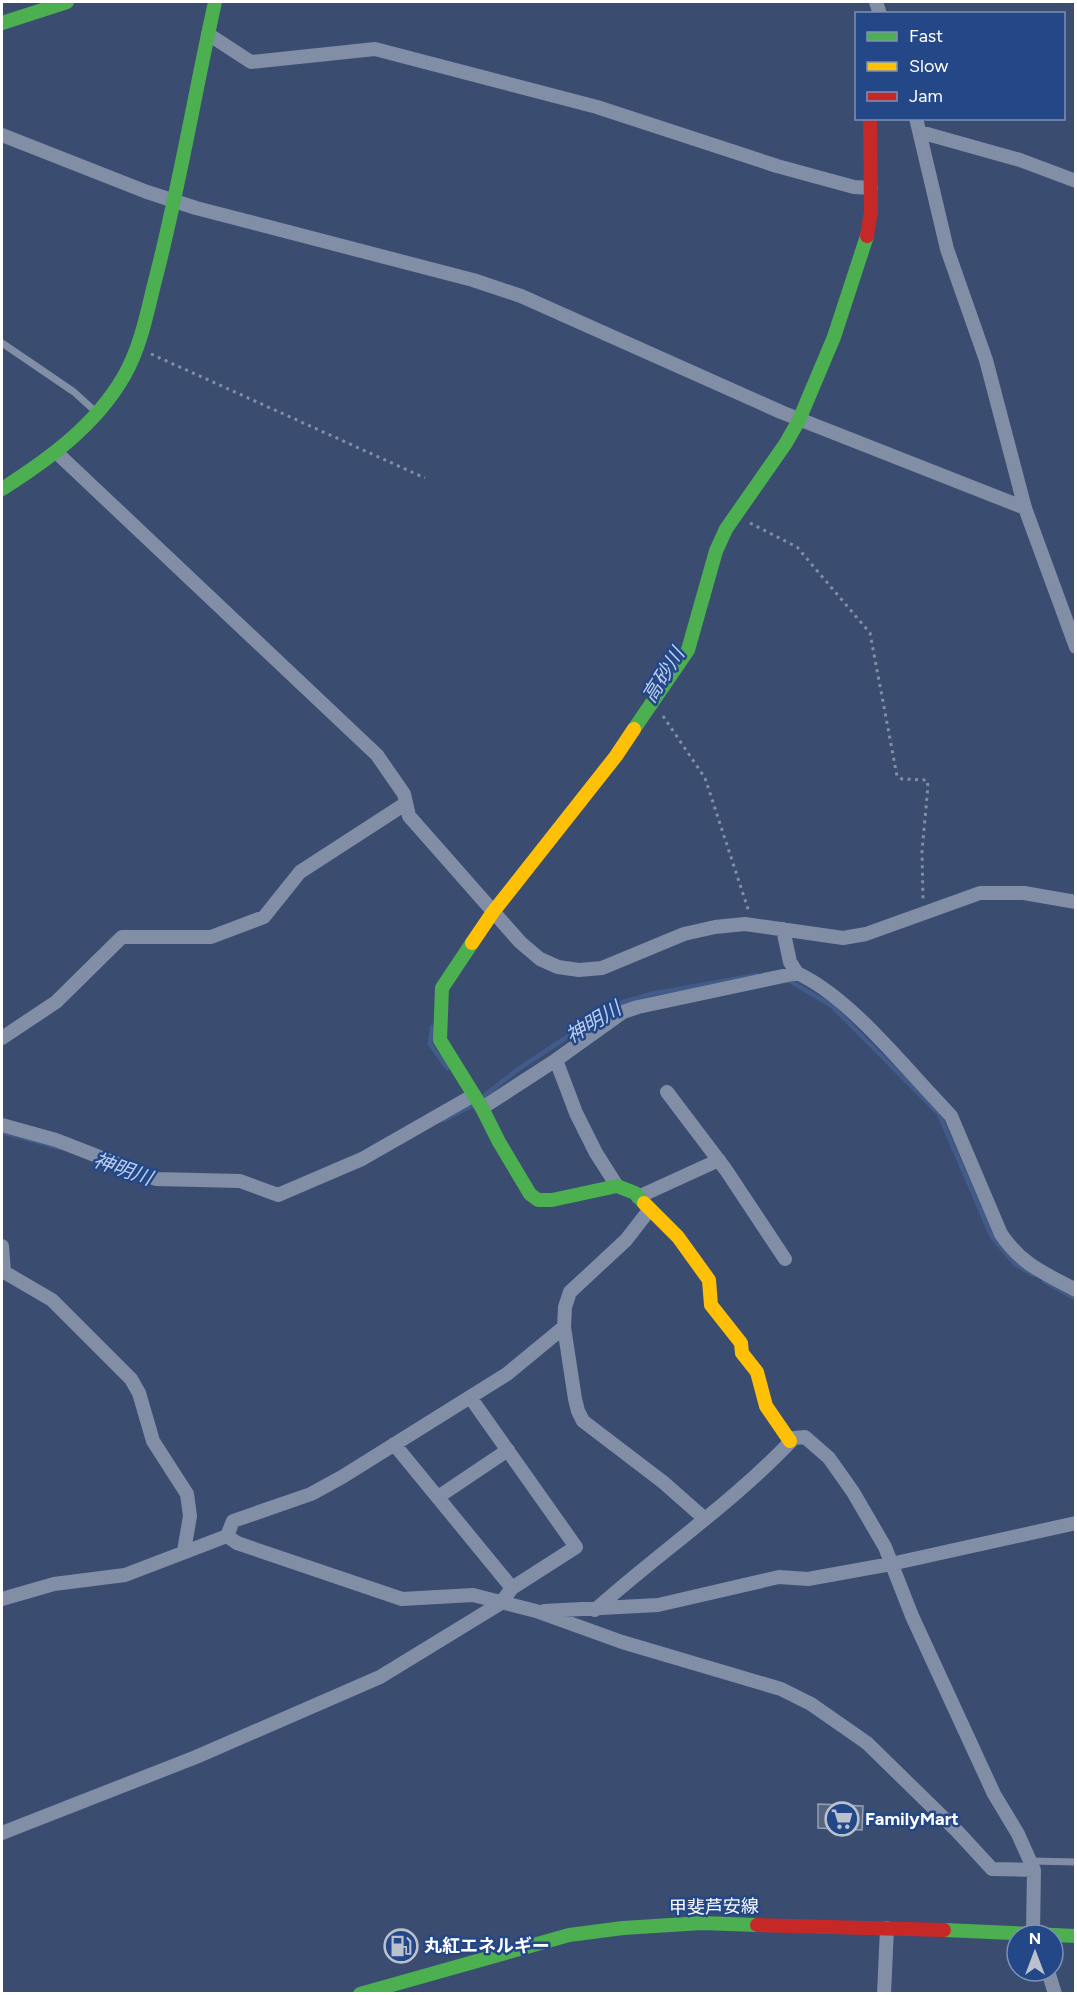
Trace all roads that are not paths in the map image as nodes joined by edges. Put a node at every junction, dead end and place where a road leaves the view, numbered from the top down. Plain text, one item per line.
1 (67, 2) edge
2 (215, 2) edge
3 (2, 23) edge
4 (208, 34) junction
5 (870, 120) edge
6 (918, 125) edge
7 (2, 135) edge
8 (1076, 181) edge
9 (871, 188) junction
10 (174, 201) junction
11 (2, 343) edge
12 (96, 413) junction
13 (799, 420) junction
14 (56, 452) junction
15 (2, 489) edge
16 (1025, 508) junction
17 (1076, 646) edge
18 (405, 804) junction
19 (1076, 902) edge
20 (493, 912) junction
21 (783, 929) junction
22 (797, 973) junction
23 (2, 1038) edge
24 (556, 1060) junction
25 (667, 1092) dead end
26 (474, 1095) junction
27 (482, 1108) junction
28 (2, 1125) edge
29 (718, 1160) junction
30 (617, 1186) junction
31 (638, 1197) junction
32 (650, 1209) junction
33 (2, 1246) edge
34 (785, 1259) dead end
35 (1076, 1290) edge
36 (564, 1327) junction
37 (470, 1397) junction
38 (790, 1441) junction
39 (394, 1444) junction
40 (508, 1450) junction
41 (438, 1497) junction
42 (705, 1519) junction
43 (1076, 1523) edge
44 (227, 1536) junction
45 (184, 1551) junction
46 (891, 1564) junction
47 (512, 1588) junction
48 (2, 1599) edge
49 (501, 1603) junction
50 (595, 1610) junction
51 (536, 1611) junction
52 (2, 1833) edge
53 (1076, 1862) edge
54 (1032, 1865) junction
55 (1039, 1923) edge
56 (887, 1928) junction
57 (1005, 1933) edge
58 (360, 1994) edge
59 (884, 1994) edge

1 - 3 main road
2 - 4 main road
4 - 9 street
4 - 10 main road
5 - 9 main road
6 - 8 street
6 - 16 street
7 - 10 street
9 - 13 main road
10 - 12 main road
10 - 13 street
11 - 12 lane
12 - 14 main road
13 - 16 street
13 - 20 main road
14 - 15 main road
14 - 18 street
16 - 17 street
18 - 20 street
18 - 23 street
19 - 21 street
20 - 21 street
20 - 26 main road
21 - 22 street
22 - 24 street
22 - 35 street
24 - 27 street
24 - 30 street
25 - 29 street
26 - 27 main road
26 - 28 street
27 - 30 main road
29 - 31 street
29 - 34 street
30 - 31 main road
31 - 32 main road
32 - 36 street
32 - 38 main road
33 - 45 street
36 - 37 street
36 - 42 street
37 - 39 street
37 - 40 street
38 - 42 street
38 - 46 street
39 - 41 street
39 - 44 street
40 - 41 street
40 - 47 street
41 - 47 street
42 - 50 street
43 - 46 street
44 - 45 street
44 - 49 street
45 - 48 street
46 - 50 street
46 - 54 street
47 - 49 street
49 - 51 street
49 - 52 street
50 - 51 street
51 - 54 street
53 - 54 lane
54 - 55 street
56 - 57 main road, 甲斐芦安線
56 - 58 main road, 甲斐芦安線
56 - 59 street

